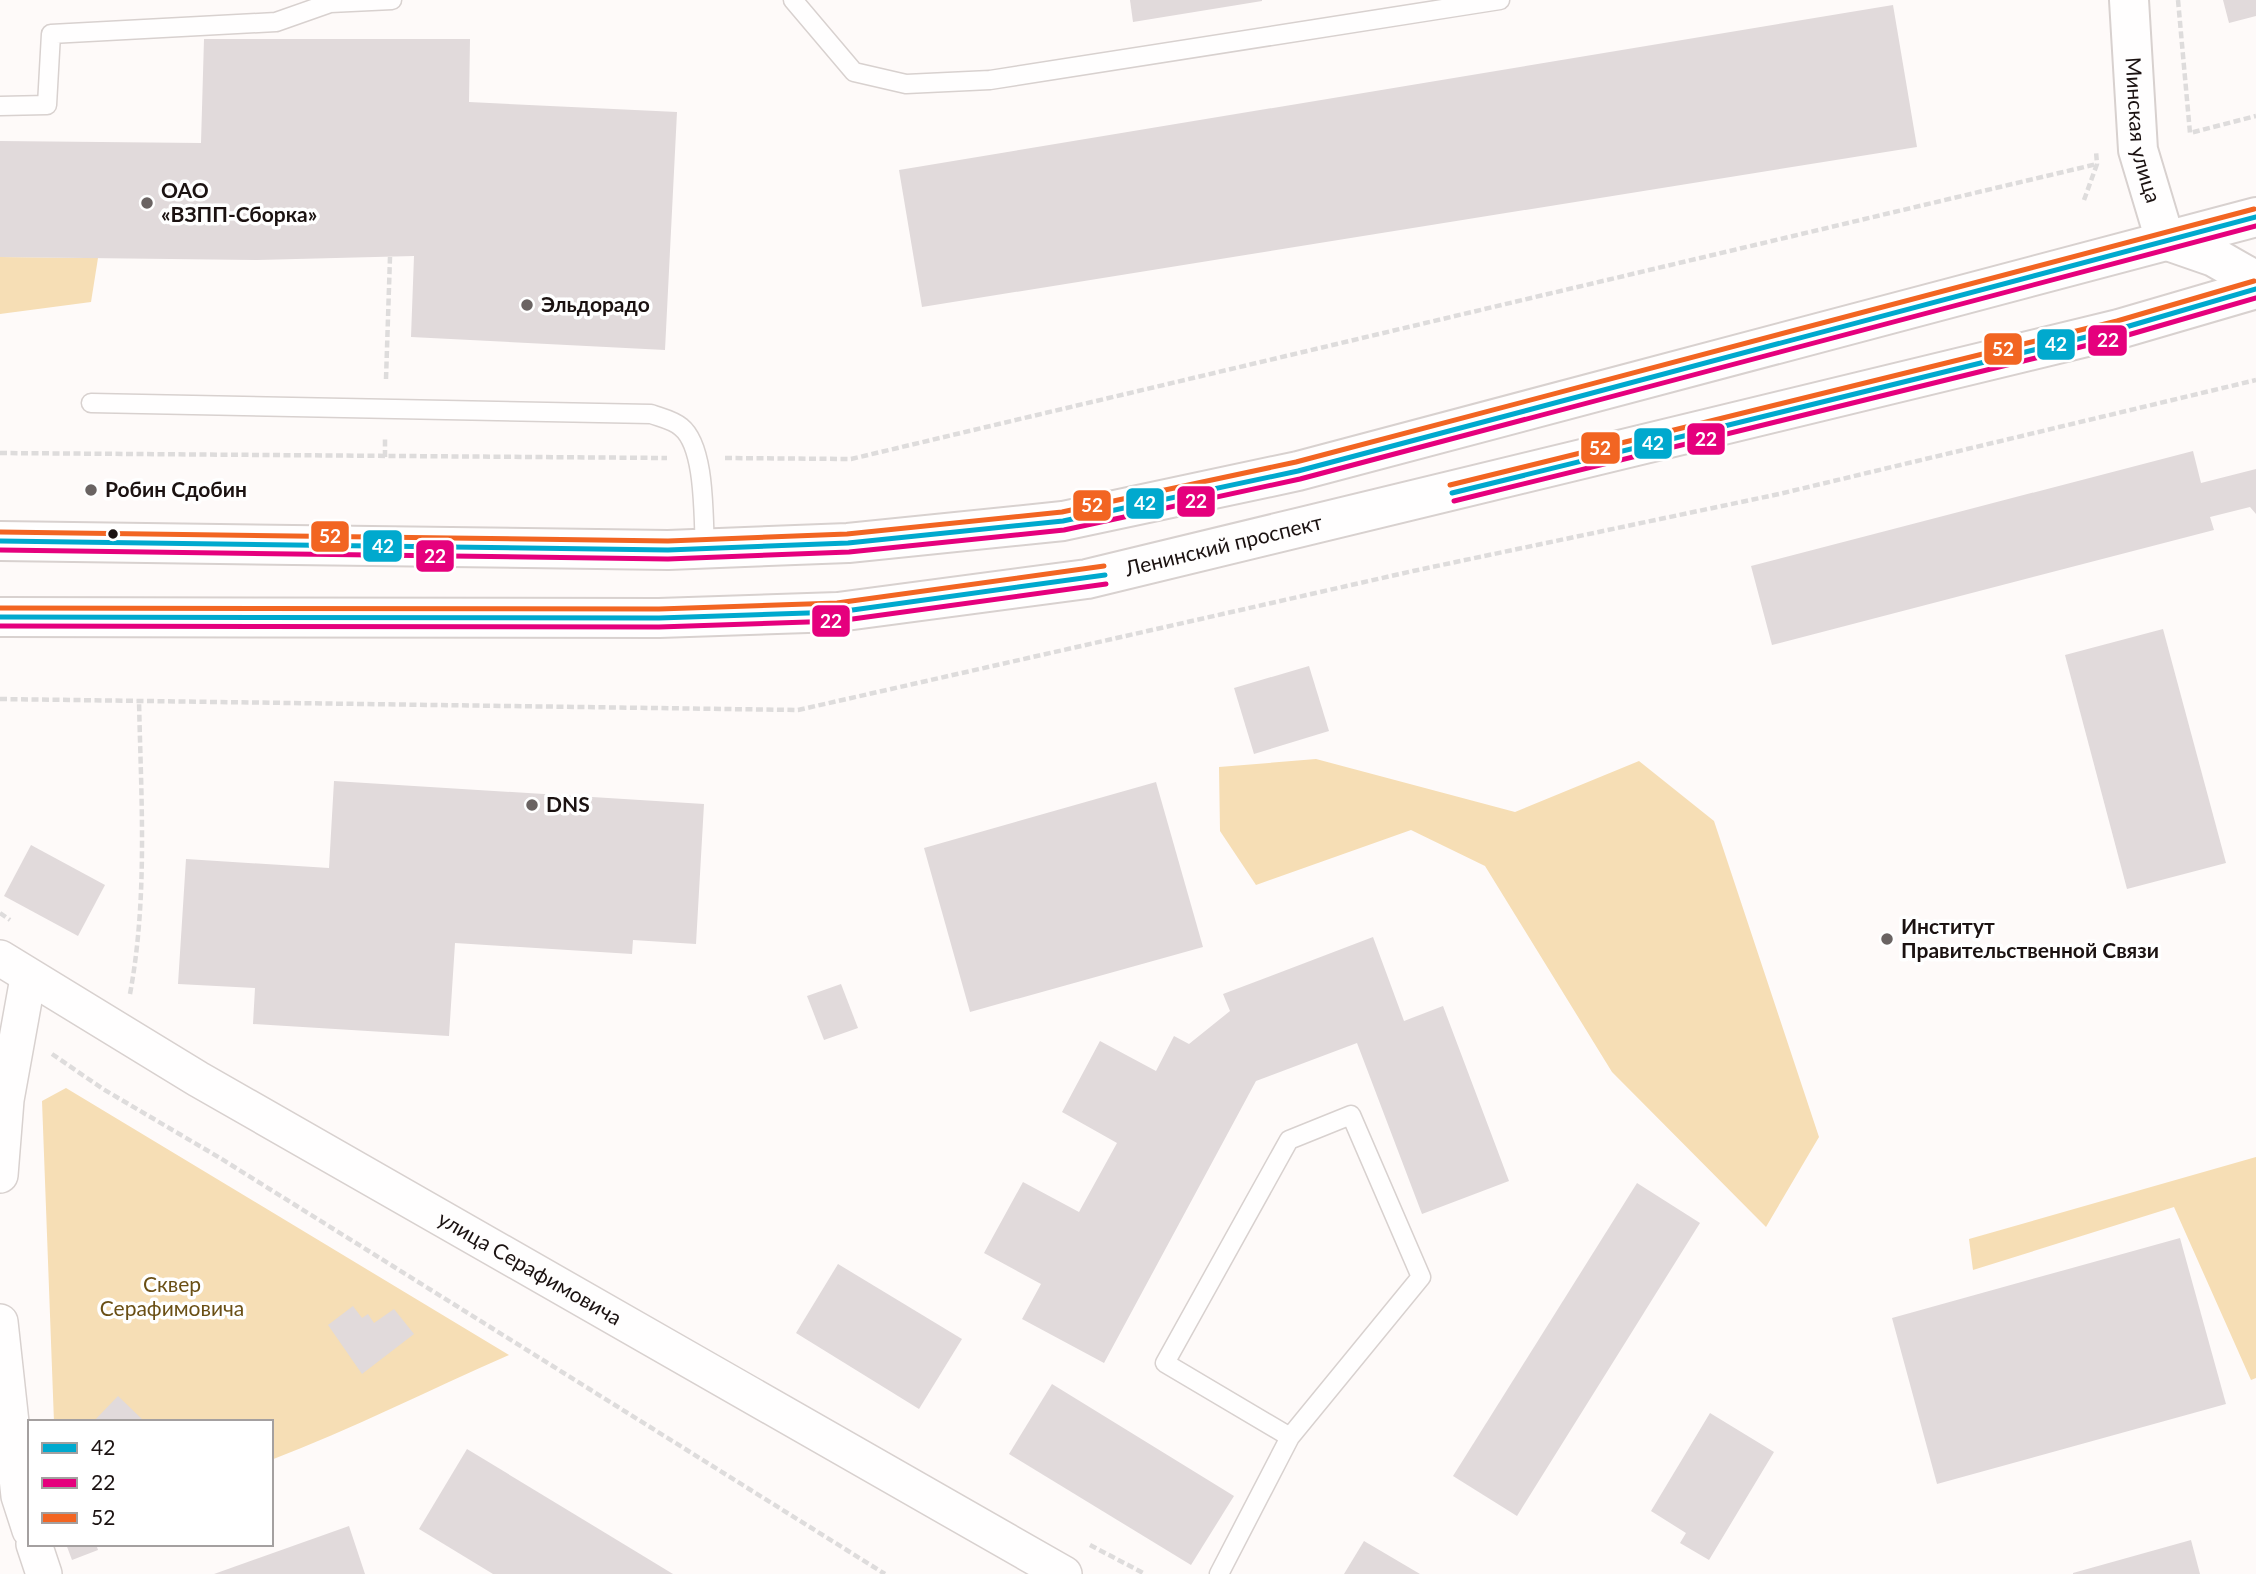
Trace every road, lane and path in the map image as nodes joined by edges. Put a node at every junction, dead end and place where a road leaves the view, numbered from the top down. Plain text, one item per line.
1 (386, 0) edge
2 (392, 0) edge
3 (793, 0) edge
4 (1500, 0) edge
5 (2129, 0) edge
6 (2178, 0) edge
7 (0, 106) edge
8 (2256, 116) edge
9 (2096, 150) dead end
10 (2096, 164) junction
11 (2084, 200) dead end
12 (2256, 217) edge
13 (2165, 240) junction
14 (390, 257) dead end
15 (2256, 281) edge
16 (2256, 289) edge
17 (91, 403) dead end
18 (386, 409) junction
19 (0, 453) edge
20 (385, 457) junction
21 (698, 458) junction
22 (0, 541) edge
23 (705, 549) junction
24 (0, 617) edge
25 (139, 700) dead end
26 (0, 958) edge
27 (28, 978) junction
28 (130, 995) dead end
29 (19, 1031) junction
30 (0, 1175) edge
31 (0, 1322) edge
32 (1290, 1437) junction
33 (28, 1524) edge
34 (35, 1546) edge
35 (44, 1574) edge
36 (885, 1574) edge
37 (1064, 1574) edge
38 (1219, 1574) edge

1 - 2 lane
1 - 7 lane
3 - 4 lane
5 - 13 main road, Минская улица
6 - 8 path
9 - 10 path
10 - 11 path
10 - 21 path
12 - 13 main road
13 - 15 main road
13 - 23 main road
14 - 18 path
16 - 24 main road, Ленинский проспект
17 - 18 lane
18 - 20 path
18 - 21 lane
19 - 20 path
20 - 21 path
21 - 23 lane
22 - 23 main road
25 - 28 path
26 - 27 street, улица Серафимовича
27 - 29 street
27 - 37 street, улица Серафимовича
29 - 30 street
29 - 36 path
31 - 33 street
32 - 32 lane
32 - 38 lane
34 - 35 street

